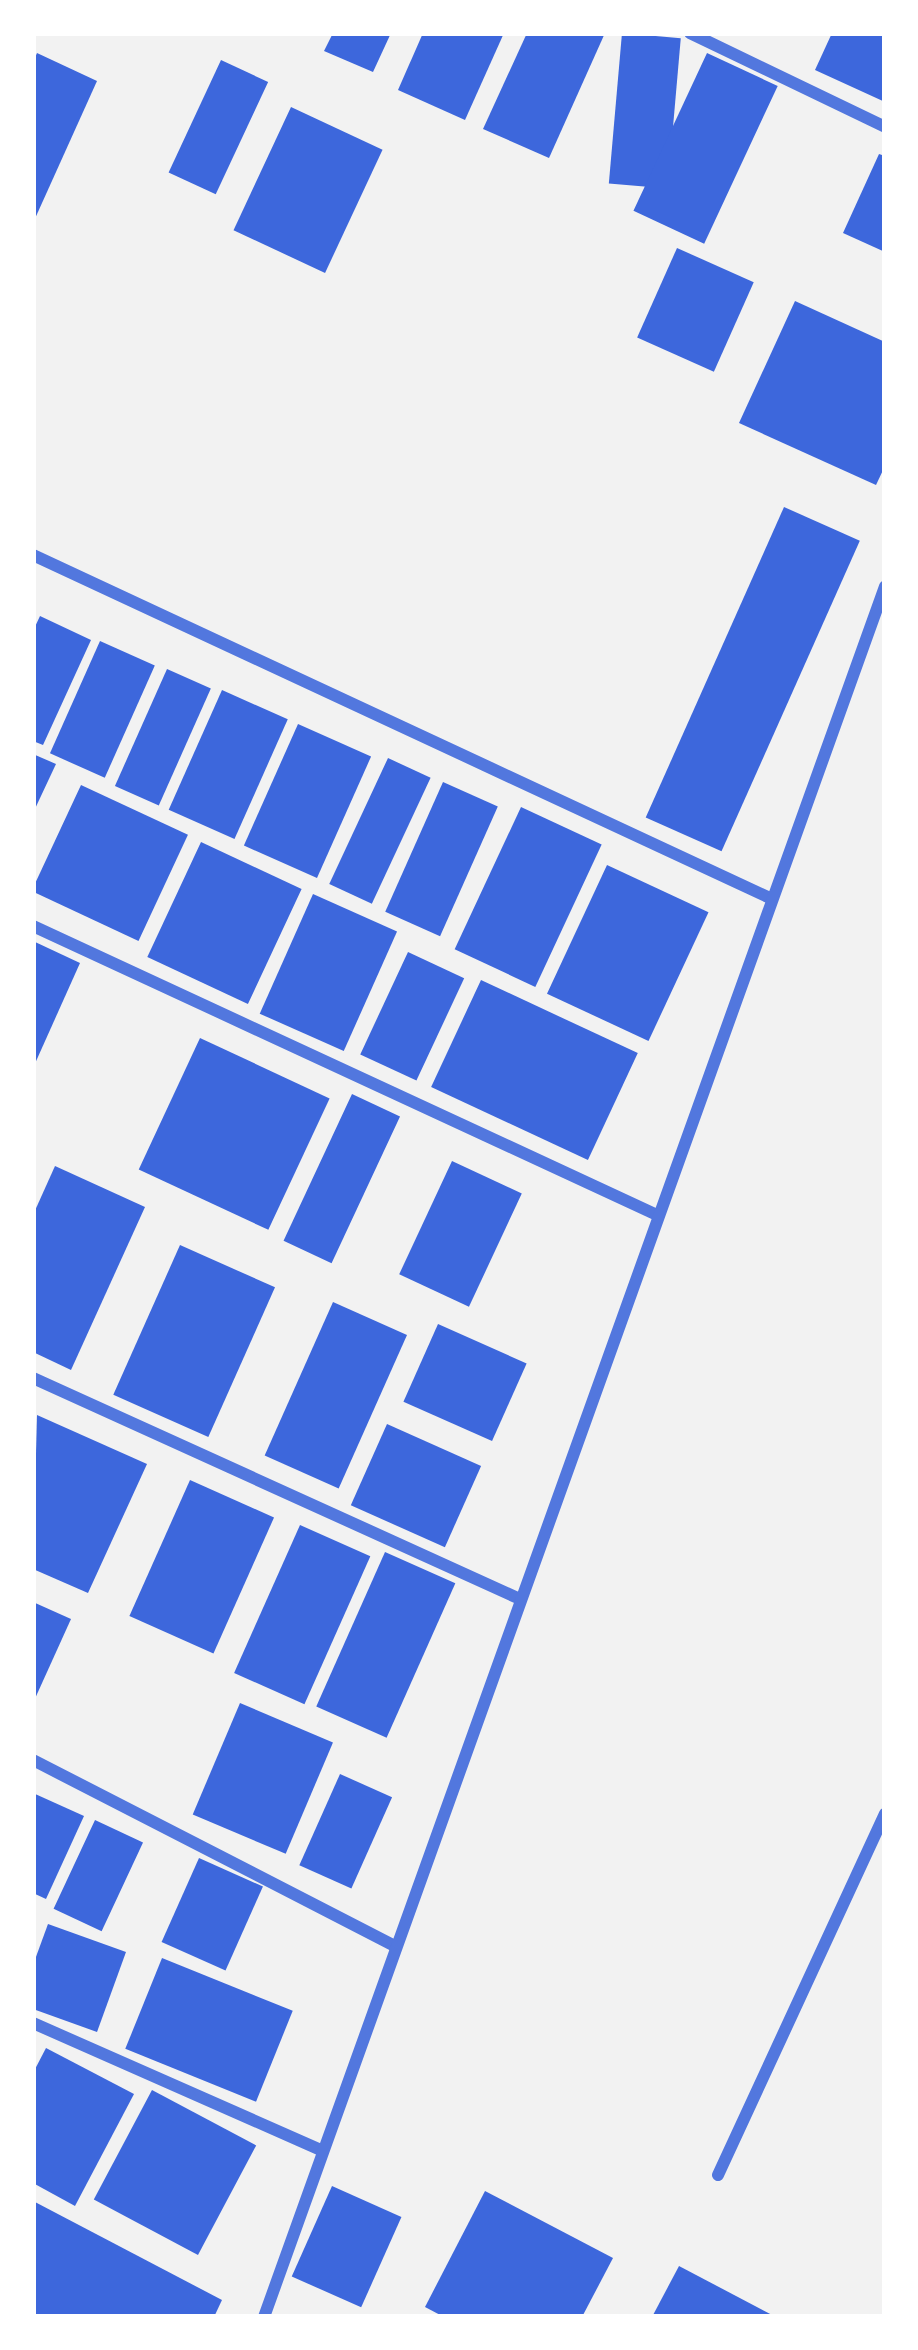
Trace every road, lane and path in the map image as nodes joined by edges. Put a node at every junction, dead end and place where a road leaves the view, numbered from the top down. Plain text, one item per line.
1 (690, 33) edge
2 (885, 127) edge
3 (33, 555) edge
4 (885, 586) edge
5 (772, 899) junction
6 (33, 926) edge
7 (657, 1215) junction
8 (33, 1378) edge
9 (520, 1599) junction
10 (33, 1760) edge
11 (885, 1814) edge
12 (395, 1946) junction
13 (33, 2023) edge
14 (323, 2151) junction
15 (718, 2175) dead end
16 (264, 2317) edge

1 - 2 street
3 - 5 street
4 - 5 street
5 - 7 street
6 - 7 street
7 - 9 street
8 - 9 street
9 - 12 street
10 - 12 street
11 - 15 street
12 - 14 street
13 - 14 street
14 - 16 street

